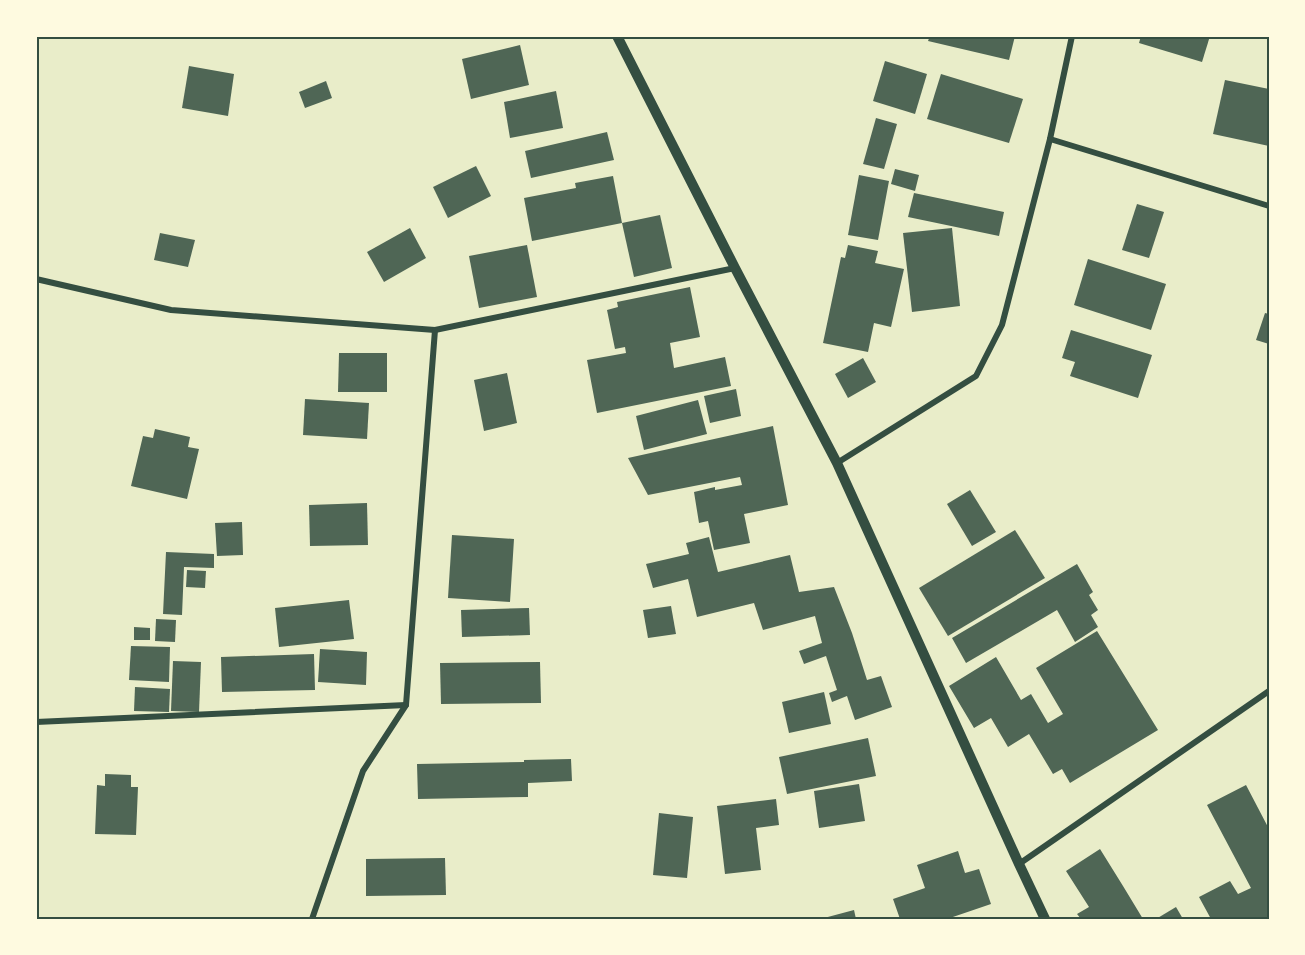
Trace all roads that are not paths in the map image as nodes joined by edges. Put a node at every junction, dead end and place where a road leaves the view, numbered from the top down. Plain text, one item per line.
1 (616, 36) edge
2 (1072, 36) edge
3 (1050, 138) junction
4 (1269, 206) edge
5 (735, 268) junction
6 (36, 279) edge
7 (435, 330) junction
8 (837, 463) junction
9 (1269, 692) edge
10 (406, 705) junction
11 (36, 722) edge
12 (1018, 864) junction
13 (312, 919) edge
14 (1045, 919) edge

1 - 5 street
2 - 3 street
3 - 4 street
3 - 8 street
5 - 7 street
5 - 8 street
6 - 7 street
7 - 10 street
8 - 12 street
9 - 12 street
10 - 11 street
10 - 13 street
12 - 14 street

